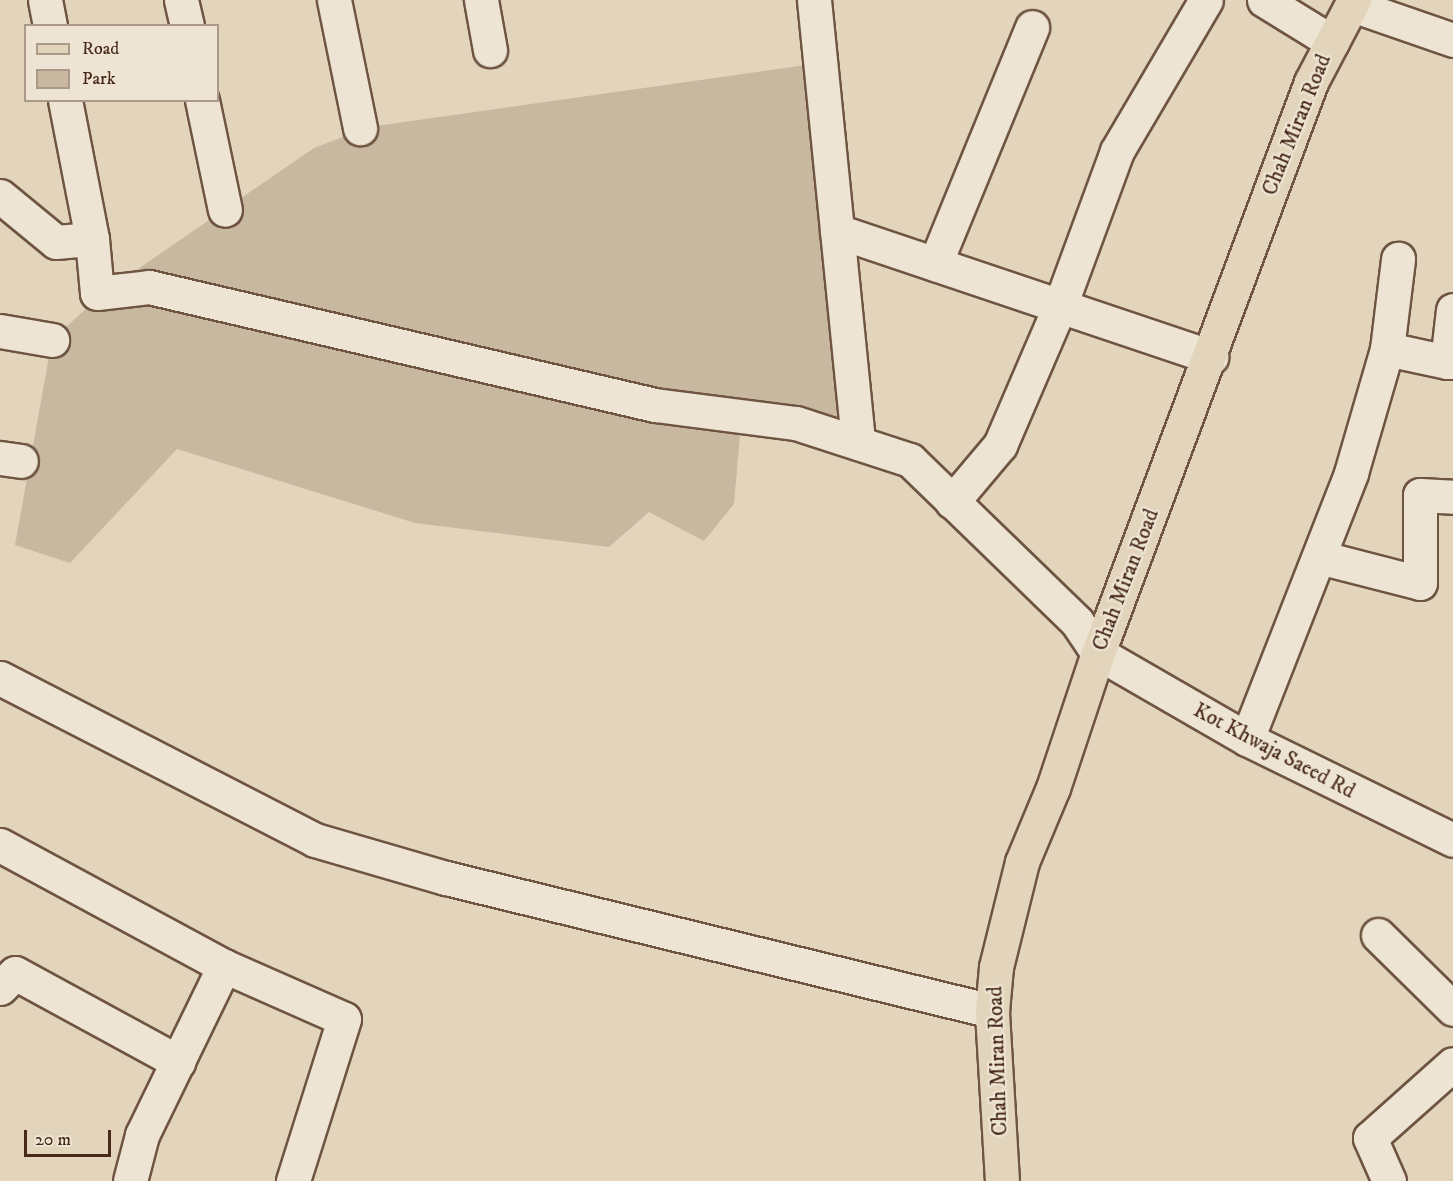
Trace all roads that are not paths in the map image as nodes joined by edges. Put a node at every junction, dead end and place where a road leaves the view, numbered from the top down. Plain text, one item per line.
1 (45, 0) edge
2 (181, 0) edge
3 (334, 0) edge
4 (481, 0) edge
5 (814, 0) edge
6 (1206, 0) edge
7 (1264, 0) edge
8 (1353, 2) edge
9 (50, 24) edge
10 (187, 24) edge
11 (1032, 27) dead end
12 (1453, 40) edge
13 (1332, 42) junction
14 (490, 50) dead end
15 (65, 102) edge
16 (202, 102) edge
17 (360, 128) dead end
18 (0, 196) edge
19 (225, 210) dead end
20 (837, 231) junction
21 (92, 239) junction
22 (1398, 259) dead end
23 (935, 264) junction
24 (1060, 306) junction
25 (1453, 310) edge
26 (0, 331) edge
27 (52, 340) dead end
28 (1388, 349) junction
29 (1211, 357) junction
30 (1450, 362) edge
31 (858, 443) junction
32 (1453, 497) edge
33 (952, 502) junction
34 (1319, 556) junction
35 (1098, 653) junction
36 (0, 678) edge
37 (1247, 739) junction
38 (1453, 840) edge
39 (0, 845) edge
40 (1378, 935) dead end
41 (224, 966) junction
42 (0, 988) edge
43 (1453, 1009) edge
44 (992, 1011) junction
45 (178, 1062) junction
46 (1453, 1064) edge
47 (130, 1181) edge
48 (293, 1181) edge
49 (1002, 1181) edge
50 (1389, 1181) edge

1 - 9 street
2 - 10 street
3 - 17 street
4 - 14 street
5 - 20 street
6 - 24 street
7 - 13 street
8 - 12 street
8 - 13 main road, Chah Miran Road
11 - 23 street
13 - 29 main road, Chah Miran Road
15 - 21 street
16 - 19 street
18 - 21 street
20 - 23 street
20 - 31 street
21 - 31 street
22 - 28 street
23 - 24 street
24 - 29 street
24 - 33 street
25 - 30 street
26 - 27 street
28 - 30 street
28 - 34 street
29 - 35 main road, Chah Miran Road
31 - 33 street
32 - 34 street
33 - 35 street
34 - 37 street
35 - 37 street, Kot Khwaja Saeed Rd
35 - 44 main road, Chah Miran Road
36 - 44 street
37 - 38 street, Kot Khwaja Saeed Rd
39 - 41 street
40 - 43 street
41 - 45 street
41 - 48 street
42 - 45 street
44 - 49 main road, Chah Miran Road
45 - 47 street
46 - 50 street

